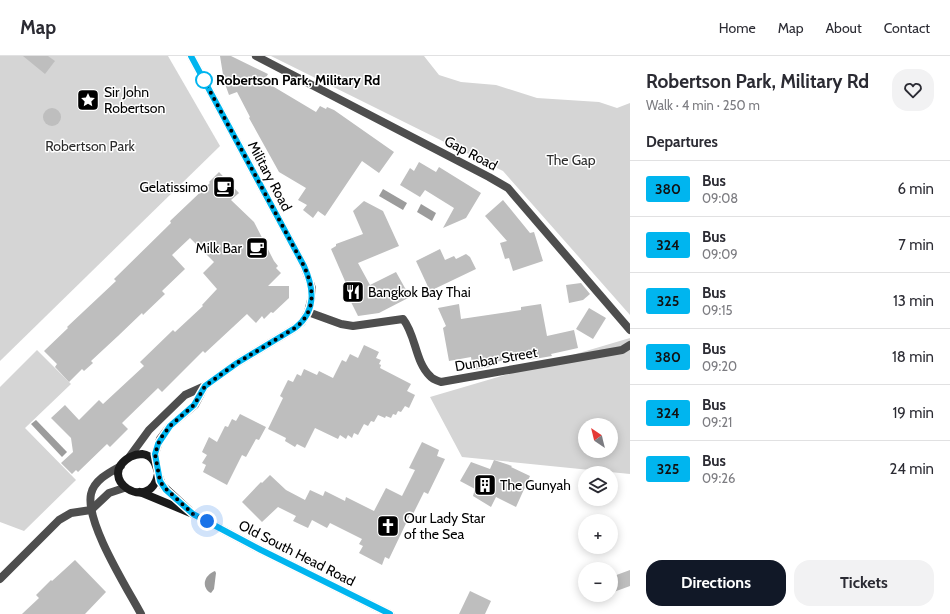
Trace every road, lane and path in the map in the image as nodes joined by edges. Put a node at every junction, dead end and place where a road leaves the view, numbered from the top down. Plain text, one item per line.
1 (191, 56) edge
2 (256, 56) edge
3 (308, 312) junction
4 (630, 330) edge
5 (630, 345) edge
6 (205, 386) junction
7 (130, 456) junction
8 (121, 466) junction
9 (158, 471) junction
10 (124, 488) junction
11 (140, 492) junction
12 (91, 510) junction
13 (193, 514) junction
14 (0, 579) edge
15 (141, 614) edge
16 (390, 614) edge

1 - 3 street, Military Road
2 - 4 street, Gap Road
3 - 5 street, Dunbar Street
3 - 6 street
6 - 7 street
6 - 9 street
7 - 8 main road
7 - 9 main road
8 - 10 main road
8 - 12 street
9 - 11 main road
9 - 13 main road, Old South Head Road
10 - 11 main road
10 - 12 street
11 - 13 main road, Old South Head Road
12 - 14 street
12 - 15 street
13 - 16 main road, Old South Head Road

